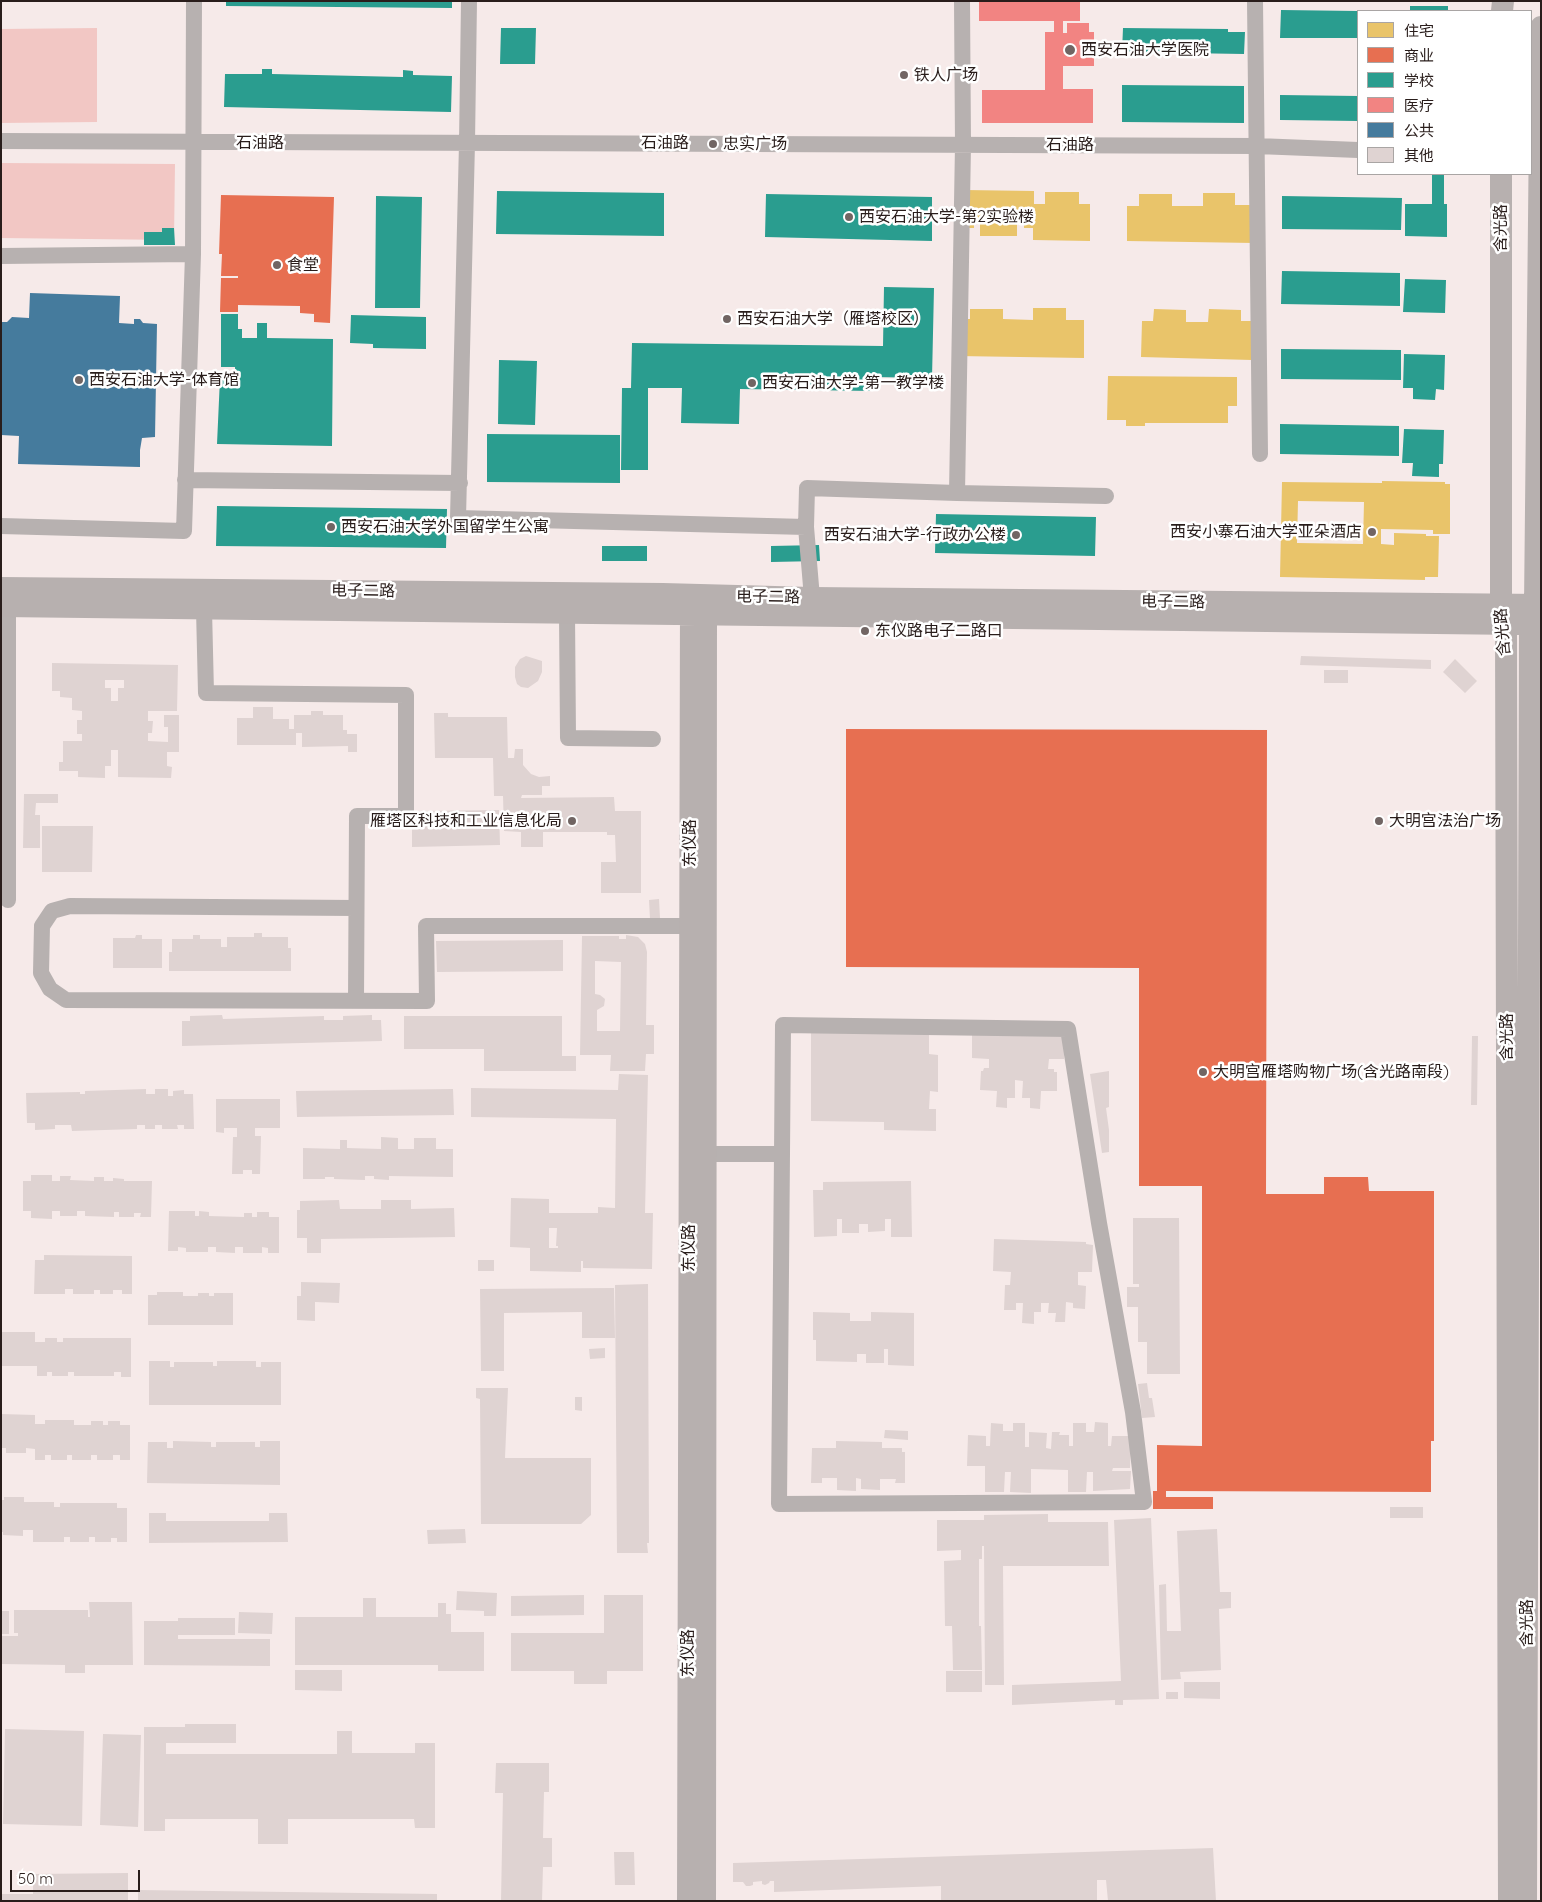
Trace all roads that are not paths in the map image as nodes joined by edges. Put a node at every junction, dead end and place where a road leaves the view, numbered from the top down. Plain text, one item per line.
1 (194, 1) edge
2 (469, 1) edge
3 (962, 1) edge
4 (1255, 1) edge
5 (1541, 27) edge
6 (1, 141) edge
7 (467, 142) junction
8 (192, 143) junction
9 (963, 145) junction
10 (1257, 146) junction
11 (1357, 150) edge
12 (1501, 175) edge
13 (193, 254) junction
14 (1, 256) edge
15 (1260, 454) dead end
16 (185, 480) junction
17 (460, 483) junction
18 (957, 493) junction
19 (1106, 496) dead end
20 (1, 526) edge
21 (806, 528) junction
22 (812, 598) junction
23 (3, 600) edge
24 (699, 605) junction
25 (204, 609) junction
26 (567, 613) junction
27 (1503, 614) junction
28 (1537, 615) edge
29 (652, 739) dead end
30 (8, 900) dead end
31 (356, 908) junction
32 (690, 926) junction
33 (356, 1001) junction
34 (706, 1154) junction
35 (782, 1154) junction
36 (688, 1901) edge
37 (705, 1901) edge
38 (1509, 1901) edge
39 (1526, 1901) edge

1 - 8 street
2 - 7 street
3 - 9 street
4 - 10 street
5 - 28 main road, 含光路
6 - 8 street, 石油路
7 - 8 street, 石油路
7 - 9 street, 石油路
7 - 17 street
8 - 13 street
9 - 10 street, 石油路
9 - 18 street
10 - 11 street, 石油路
10 - 15 street
12 - 27 main road, 含光路
13 - 14 street
13 - 16 street
16 - 17 street
16 - 20 street
17 - 21 street
18 - 19 street
18 - 21 street
21 - 22 street
22 - 24 main road, 电子二路
22 - 27 main road, 电子二路
23 - 24 main road, 电子二路
23 - 25 main road, 电子二路
23 - 30 street
24 - 26 main road, 电子二路
24 - 27 main road, 电子二路
24 - 32 main road, 东仪路
24 - 34 main road, 东仪路
25 - 26 main road, 电子二路
25 - 31 street
26 - 29 street
27 - 28 main road, 电子二路
27 - 38 main road, 含光路
28 - 39 main road, 含光路
31 - 33 street
31 - 33 street
32 - 33 street
32 - 36 main road, 东仪路
34 - 35 street
34 - 37 main road, 东仪路
35 - 35 street

